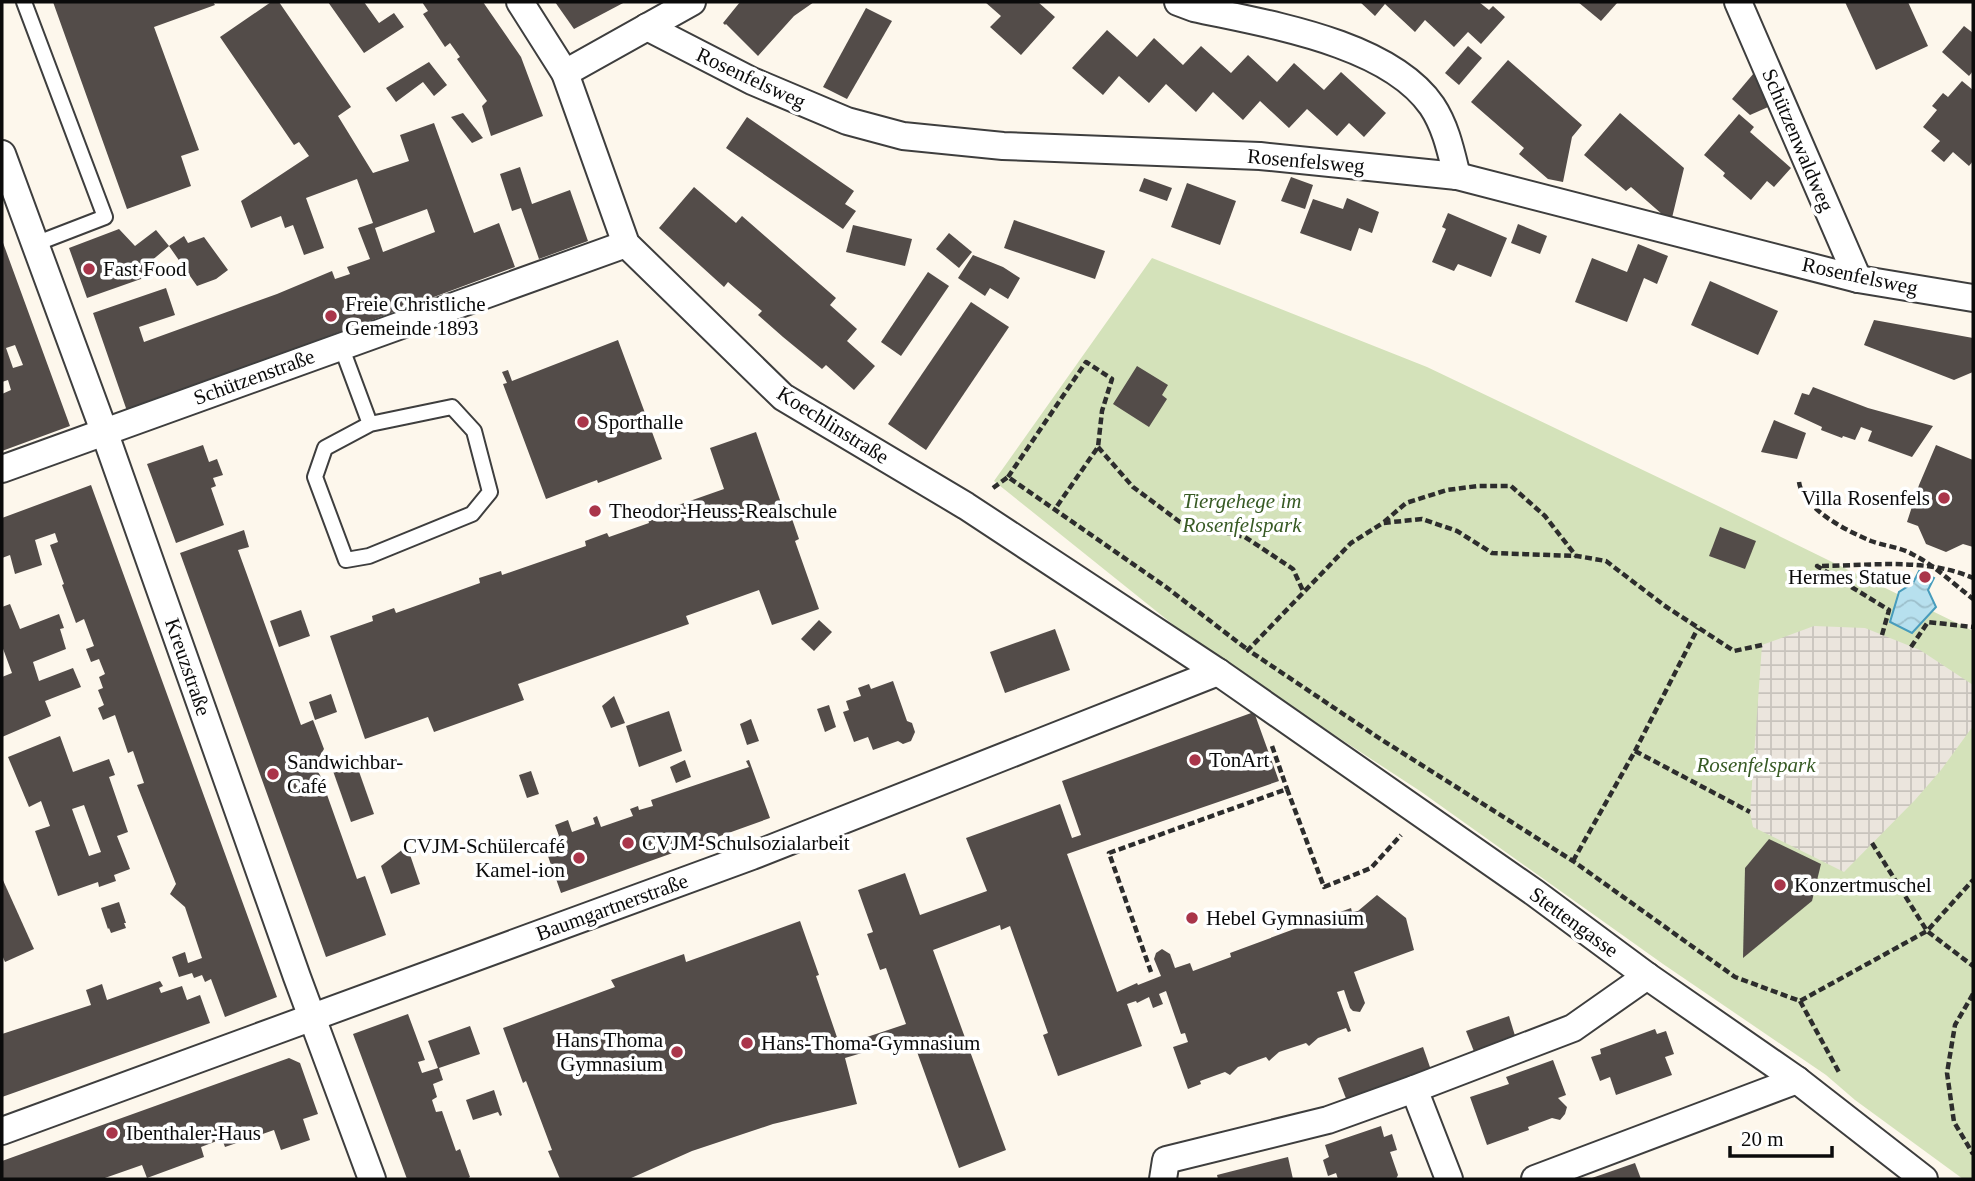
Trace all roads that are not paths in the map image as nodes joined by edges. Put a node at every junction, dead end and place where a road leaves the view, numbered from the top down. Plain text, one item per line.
1 (24, 2) edge
2 (520, 2) edge
3 (692, 2) edge
4 (1178, 2) edge
5 (1738, 2) edge
6 (647, 27) junction
7 (565, 73) junction
8 (2, 154) edge
9 (1457, 176) junction
10 (35, 244) junction
11 (626, 244) junction
12 (1858, 279) junction
13 (1973, 298) edge
14 (341, 346) junction
15 (370, 424) junction
16 (104, 430) junction
17 (2, 469) edge
18 (1218, 672) junction
19 (1647, 976) junction
20 (312, 1017) junction
21 (1797, 1080) junction
22 (1414, 1089) junction
23 (2, 1131) edge
24 (372, 1179) edge
25 (1163, 1179) edge
26 (1449, 1179) edge
27 (1535, 1179) edge
28 (1924, 1179) edge

1 - 10 lane
2 - 7 street, Koechlinstraße
3 - 6 street
4 - 9 street
5 - 12 street, Schützenwaldweg
6 - 7 street
6 - 9 street, Rosenfelsweg
7 - 11 street, Koechlinstraße
8 - 10 street, Kreuzstraße
9 - 12 street, Rosenfelsweg
10 - 16 street, Kreuzstraße
11 - 14 street, Schützenstraße
11 - 18 street, Koechlinstraße
12 - 13 street, Rosenfelsweg
14 - 15 lane
14 - 16 street, Schützenstraße
15 - 15 lane
16 - 17 street, Schützenstraße
16 - 20 street, Kreuzstraße
18 - 19 street, Stettengasse
18 - 20 street, Baumgartnerstraße
19 - 21 street, Stettengasse
19 - 22 street
20 - 23 street, Baumgartnerstraße
20 - 24 street, Kreuzstraße
21 - 27 street
21 - 28 street, Stettengasse
22 - 25 street
22 - 26 street

